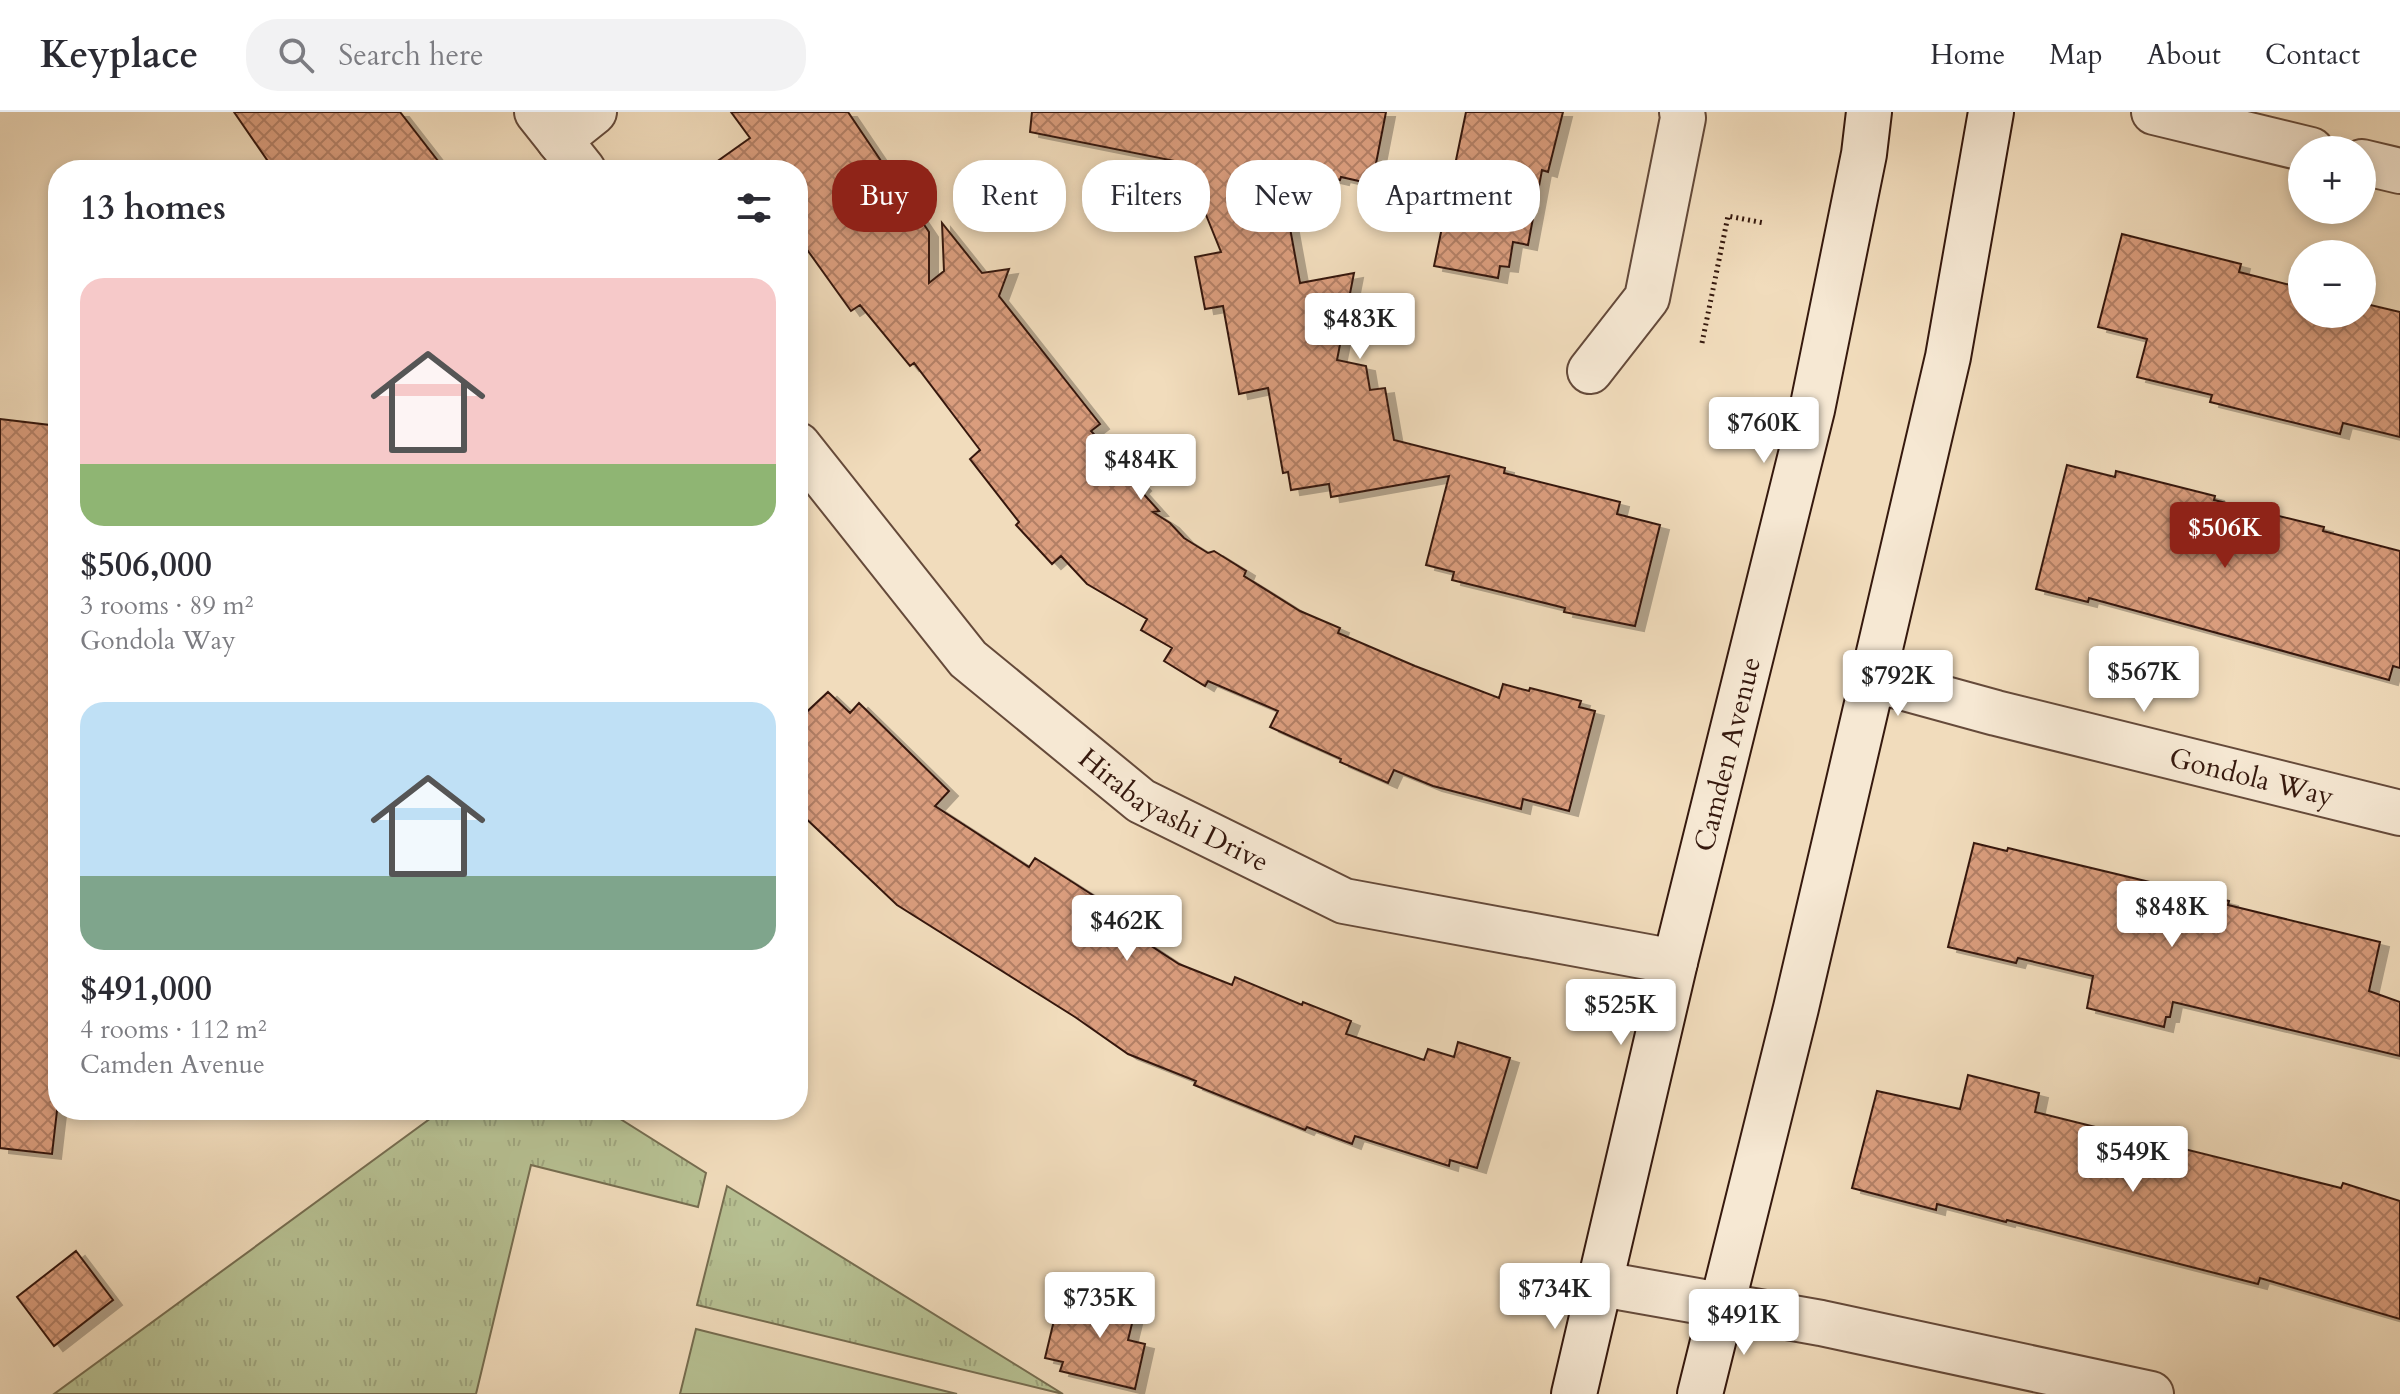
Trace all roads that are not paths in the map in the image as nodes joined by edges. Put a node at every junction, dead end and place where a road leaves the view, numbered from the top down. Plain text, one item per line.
1 (594, 112) edge
2 (1682, 112) edge
3 (1869, 112) edge
4 (1991, 112) edge
5 (2154, 112) edge
6 (560, 141) edge
7 (2288, 144) edge
8 (2376, 165) edge
9 (2400, 171) edge
10 (1590, 371) dead end
11 (808, 458) edge
12 (1872, 679) junction
13 (2400, 813) edge
14 (1675, 962) junction
15 (1602, 1284) junction
16 (1721, 1305) junction
17 (1574, 1394) edge
18 (1700, 1394) edge
19 (2151, 1394) edge

1 - 6 street
2 - 10 street
3 - 14 street, Camden Avenue
4 - 12 street
5 - 7 street
8 - 9 street
11 - 14 street, Hirabayashi Drive
12 - 13 street, Gondola Way
12 - 16 street
14 - 15 street, Camden Avenue
15 - 16 street
15 - 17 street, Camden Avenue
16 - 18 street
16 - 19 street

